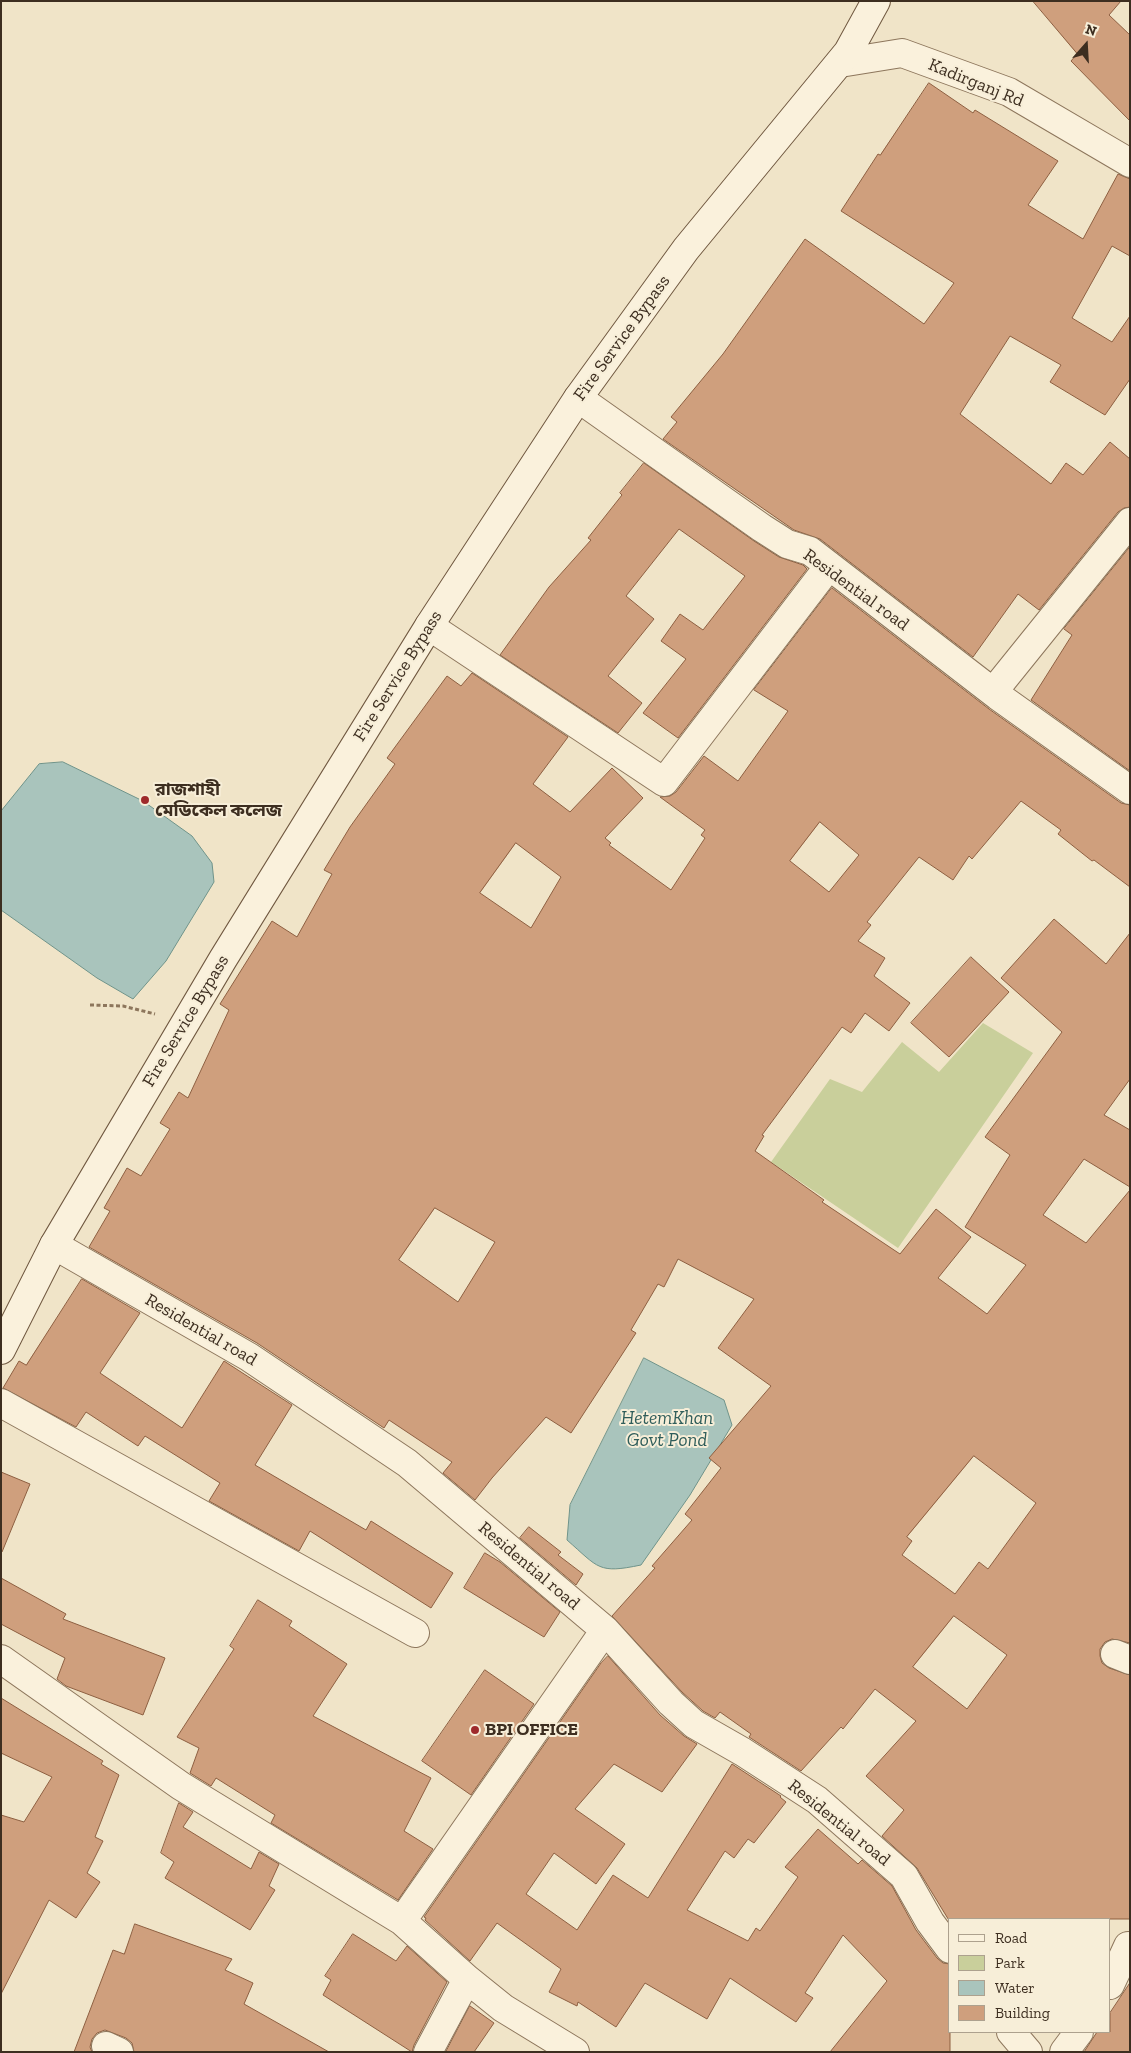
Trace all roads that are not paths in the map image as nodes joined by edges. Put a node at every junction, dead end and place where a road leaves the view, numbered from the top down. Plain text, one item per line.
1 (865, 1) edge
2 (876, 1) edge
3 (855, 41) junction
4 (840, 63) junction
5 (1130, 163) edge
6 (578, 398) junction
7 (1130, 522) edge
8 (829, 566) junction
9 (429, 626) junction
10 (993, 692) junction
11 (1130, 790) edge
12 (54, 1245) junction
13 (1, 1350) edge
14 (1, 1403) edge
15 (606, 1630) junction
16 (415, 1633) dead end
17 (1, 1659) edge
18 (402, 1921) junction
19 (948, 1946) edge
20 (1128, 1946) dead end
21 (467, 1979) junction
22 (1111, 1983) edge
23 (1012, 2033) edge
24 (1078, 2033) edge
25 (428, 2052) edge
26 (575, 2052) edge
27 (1028, 2052) edge
28 (1064, 2052) edge

1 - 3 street, Fire Service Bypass
2 - 3 street, Fire Service Bypass
3 - 4 street, Fire Service Bypass
4 - 5 street, Kadirganj Rd
4 - 6 street, Fire Service Bypass
6 - 8 street, Residential road
6 - 9 street, Fire Service Bypass
7 - 10 street
8 - 9 street
8 - 10 street, Residential road
9 - 12 street, Fire Service Bypass
10 - 11 street, Residential road
12 - 13 street, Fire Service Bypass
12 - 15 street, Residential road
14 - 16 street
15 - 18 street
15 - 19 street, Residential road
17 - 18 street
18 - 21 street
20 - 22 street
21 - 25 street
21 - 26 street
23 - 27 street
24 - 28 street

